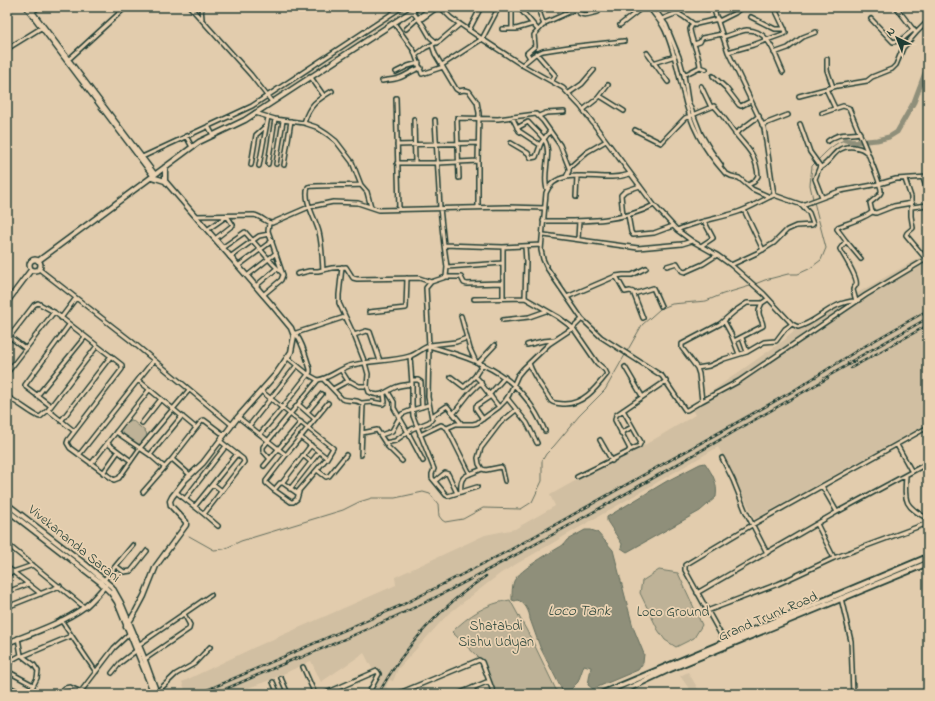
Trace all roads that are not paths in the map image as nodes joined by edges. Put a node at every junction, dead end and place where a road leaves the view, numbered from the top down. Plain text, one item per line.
1 (26, 7) edge
2 (29, 7) edge
3 (39, 7) edge
4 (126, 7) edge
5 (190, 7) edge
6 (201, 7) edge
7 (402, 7) edge
8 (418, 7) edge
9 (432, 7) edge
10 (439, 7) edge
11 (499, 7) edge
12 (503, 7) edge
13 (529, 7) edge
14 (549, 7) edge
15 (643, 7) edge
16 (649, 7) edge
17 (653, 7) edge
18 (687, 7) edge
19 (701, 7) edge
20 (713, 7) edge
21 (742, 7) edge
22 (774, 7) edge
23 (896, 7) edge
24 (512, 8) edge
25 (540, 8) edge
26 (480, 9) dead end
27 (521, 10) junction
28 (412, 11) junction
29 (598, 12) dead end
30 (32, 13) junction
31 (677, 13) junction
32 (751, 17) dead end
33 (419, 19) junction
34 (662, 19) junction
35 (871, 19) dead end
36 (202, 20) junction
37 (718, 20) junction
38 (928, 21) edge
39 (394, 23) junction
40 (460, 24) junction
41 (533, 24) junction
42 (544, 25) junction
43 (620, 25) dead end
44 (695, 25) junction
45 (926, 26) edge
46 (41, 28) junction
47 (406, 29) dead end
48 (502, 29) dead end
49 (785, 29) junction
50 (914, 29) junction
51 (469, 30) junction
52 (512, 30) junction
53 (538, 30) junction
54 (816, 32) dead end
55 (916, 33) junction
56 (722, 36) junction
57 (482, 39) junction
58 (768, 40) junction
59 (624, 41) dead end
60 (437, 43) junction
61 (694, 44) junction
62 (432, 45) junction
63 (7, 49) edge
64 (728, 52) junction
65 (774, 53) junction
66 (536, 54) junction
67 (646, 54) dead end
68 (416, 55) junction
69 (674, 56) junction
70 (530, 58) junction
71 (68, 60) junction
72 (827, 60) dead end
73 (419, 63) junction
74 (653, 63) junction
75 (522, 65) junction
76 (442, 66) junction
77 (700, 67) junction
78 (420, 68) junction
79 (706, 69) dead end
80 (594, 70) dead end
81 (396, 72) dead end
82 (783, 72) dead end
83 (684, 75) junction
84 (310, 76) junction
85 (713, 76) dead end
86 (382, 81) dead end
87 (552, 81) junction
88 (668, 82) dead end
89 (608, 85) dead end
90 (701, 86) dead end
91 (833, 87) junction
92 (826, 88) junction
93 (332, 91) dead end
94 (569, 94) junction
95 (266, 96) junction
96 (324, 96) junction
97 (600, 96) junction
98 (799, 96) dead end
99 (396, 98) dead end
100 (751, 100) junction
101 (272, 102) junction
102 (711, 107) junction
103 (835, 108) junction
104 (583, 110) junction
105 (624, 111) dead end
106 (564, 112) dead end
107 (822, 112) dead end
108 (255, 113) junction
109 (692, 115) junction
110 (788, 115) dead end
111 (539, 116) junction
112 (759, 116) junction
113 (268, 117) junction
114 (512, 117) junction
115 (479, 118) junction
116 (275, 119) junction
117 (414, 119) dead end
118 (435, 120) dead end
119 (283, 121) junction
120 (291, 121) junction
121 (304, 123) junction
122 (800, 124) dead end
123 (762, 125) junction
124 (208, 126) junction
125 (266, 126) junction
126 (517, 128) junction
127 (635, 130) dead end
128 (550, 131) junction
129 (860, 133) junction
130 (735, 134) junction
131 (213, 135) junction
132 (186, 136) junction
133 (544, 139) junction
134 (606, 141) junction
135 (828, 141) dead end
136 (437, 143) junction
137 (457, 143) junction
138 (478, 143) junction
139 (511, 143) dead end
140 (414, 144) junction
141 (397, 145) junction
142 (540, 145) junction
143 (192, 147) junction
144 (867, 153) junction
145 (141, 157) junction
146 (478, 161) junction
147 (458, 162) junction
148 (398, 163) junction
149 (415, 163) junction
150 (438, 163) junction
151 (268, 164) dead end
152 (276, 164) dead end
153 (284, 164) dead end
154 (251, 165) dead end
155 (721, 165) dead end
156 (259, 166) dead end
157 (165, 167) junction
158 (820, 167) junction
159 (570, 168) junction
160 (630, 174) junction
161 (154, 176) junction
162 (577, 176) junction
163 (566, 177) junction
164 (928, 177) edge
165 (458, 178) dead end
166 (923, 178) junction
167 (905, 179) junction
168 (165, 181) junction
169 (879, 184) junction
170 (361, 185) junction
171 (748, 185) junction
172 (640, 186) junction
173 (547, 189) junction
174 (928, 193) edge
175 (774, 195) junction
176 (576, 197) dead end
177 (770, 197) junction
178 (821, 198) junction
179 (654, 205) junction
180 (803, 205) junction
181 (912, 205) junction
182 (928, 205) edge
183 (309, 207) junction
184 (478, 207) junction
185 (371, 208) junction
186 (440, 208) junction
187 (544, 208) junction
188 (399, 209) junction
189 (744, 210) junction
190 (872, 212) junction
191 (628, 215) junction
192 (196, 216) junction
193 (227, 216) junction
194 (622, 216) junction
195 (544, 221) junction
196 (579, 221) junction
197 (704, 221) junction
198 (269, 223) junction
199 (673, 226) junction
200 (207, 230) junction
201 (677, 230) junction
202 (269, 234) junction
203 (544, 235) junction
204 (215, 239) junction
205 (578, 239) junction
206 (253, 241) junction
207 (272, 241) junction
208 (692, 241) junction
209 (846, 241) junction
210 (444, 245) junction
211 (541, 245) junction
212 (525, 246) junction
213 (701, 246) junction
214 (503, 247) junction
215 (222, 248) junction
216 (260, 250) junction
217 (763, 250) junction
218 (276, 253) junction
219 (717, 255) junction
220 (230, 257) junction
221 (268, 259) junction
222 (861, 259) dead end
223 (927, 259) edge
224 (38, 261) junction
225 (502, 263) junction
226 (731, 265) junction
227 (238, 266) junction
228 (667, 266) dead end
229 (342, 267) junction
230 (447, 267) junction
231 (277, 268) junction
232 (646, 268) dead end
233 (39, 269) junction
234 (31, 270) junction
235 (323, 270) junction
236 (282, 273) junction
237 (297, 274) dead end
238 (247, 276) junction
239 (616, 276) junction
240 (446, 277) junction
241 (407, 278) junction
242 (431, 282) junction
243 (502, 283) junction
244 (256, 286) junction
245 (634, 294) junction
246 (263, 295) junction
247 (567, 297) junction
248 (76, 298) junction
249 (503, 298) junction
250 (525, 298) junction
251 (474, 299) dead end
252 (768, 299) junction
253 (856, 301) junction
254 (7, 302) edge
255 (762, 303) junction
256 (661, 306) dead end
257 (546, 311) junction
258 (54, 312) junction
259 (369, 312) dead end
260 (462, 316) dead end
261 (345, 317) junction
262 (60, 318) junction
263 (643, 318) dead end
264 (582, 319) junction
265 (503, 320) dead end
266 (724, 322) junction
267 (792, 324) junction
268 (70, 325) junction
269 (573, 328) junction
270 (294, 332) junction
271 (354, 335) junction
272 (85, 337) junction
273 (8, 338) edge
274 (467, 338) junction
275 (742, 338) junction
276 (554, 340) junction
277 (734, 341) junction
278 (495, 344) dead end
279 (527, 345) dead end
280 (97, 346) junction
281 (429, 346) junction
282 (26, 349) junction
283 (748, 352) junction
284 (739, 354) junction
285 (111, 356) junction
286 (410, 356) junction
287 (288, 358) junction
288 (154, 360) junction
289 (380, 361) junction
290 (365, 363) junction
291 (477, 363) junction
292 (529, 363) junction
293 (297, 365) junction
294 (482, 365) junction
295 (625, 367) dead end
296 (697, 368) junction
297 (341, 370) junction
298 (7, 373) edge
299 (309, 374) junction
300 (475, 376) junction
301 (451, 377) dead end
302 (505, 377) junction
303 (323, 379) junction
304 (138, 380) junction
305 (318, 380) junction
306 (348, 381) junction
307 (666, 381) junction
308 (412, 382) junction
309 (481, 382) junction
310 (513, 384) junction
311 (367, 386) junction
312 (333, 389) junction
313 (149, 390) junction
314 (189, 390) junction
315 (261, 391) junction
316 (388, 392) junction
317 (322, 394) dead end
318 (384, 394) junction
319 (37, 396) junction
320 (490, 396) junction
321 (642, 396) junction
322 (7, 397) edge
323 (271, 398) junction
324 (507, 398) junction
325 (161, 399) junction
326 (702, 401) junction
327 (328, 403) dead end
328 (362, 403) junction
329 (298, 405) junction
330 (428, 405) junction
331 (51, 406) junction
332 (422, 407) junction
333 (499, 407) junction
334 (282, 408) junction
335 (173, 409) junction
336 (48, 410) junction
337 (412, 410) junction
338 (516, 410) junction
339 (623, 410) junction
340 (307, 412) junction
341 (454, 413) junction
342 (290, 414) junction
343 (182, 416) junction
344 (432, 416) junction
345 (238, 417) junction
346 (399, 418) junction
347 (315, 419) junction
348 (483, 419) junction
349 (62, 421) junction
350 (142, 422) dead end
351 (301, 422) junction
352 (461, 423) junction
353 (232, 425) junction
354 (249, 426) junction
355 (417, 427) junction
356 (632, 427) junction
357 (928, 427) edge
358 (196, 428) junction
359 (308, 428) junction
360 (448, 428) junction
361 (74, 431) junction
362 (408, 431) junction
363 (116, 432) junction
364 (362, 432) junction
365 (545, 432) dead end
366 (621, 433) junction
367 (260, 434) junction
368 (224, 435) junction
369 (381, 435) junction
370 (420, 435) junction
371 (300, 437) junction
372 (600, 440) dead end
373 (220, 441) junction
374 (268, 441) junction
375 (385, 443) junction
376 (107, 444) junction
377 (538, 444) dead end
378 (311, 445) junction
379 (897, 445) junction
380 (226, 446) junction
381 (140, 448) junction
382 (278, 449) junction
383 (630, 450) junction
384 (118, 452) junction
385 (319, 452) junction
386 (236, 454) junction
387 (79, 455) junction
388 (150, 455) junction
389 (286, 455) junction
390 (303, 455) junction
391 (346, 455) dead end
392 (361, 455) dead end
393 (327, 458) junction
394 (722, 458) dead end
395 (172, 459) junction
396 (270, 459) junction
397 (131, 461) junction
398 (423, 461) dead end
399 (612, 461) junction
400 (311, 462) junction
401 (402, 462) dead end
402 (928, 463) edge
403 (91, 464) junction
404 (264, 466) dead end
405 (164, 467) junction
406 (482, 469) junction
407 (317, 470) junction
408 (912, 472) junction
409 (103, 473) junction
410 (189, 474) junction
411 (470, 474) junction
412 (906, 476) junction
413 (577, 477) dead end
414 (435, 481) junction
415 (505, 481) dead end
416 (282, 483) junction
417 (213, 484) junction
418 (822, 486) junction
419 (477, 487) dead end
420 (290, 489) junction
421 (274, 490) junction
422 (222, 491) junction
423 (143, 492) dead end
424 (176, 492) junction
425 (299, 492) junction
426 (461, 492) junction
427 (457, 493) junction
428 (185, 498) junction
429 (7, 504) edge
430 (195, 506) junction
431 (7, 510) edge
432 (837, 512) junction
433 (204, 514) junction
434 (928, 519) edge
435 (928, 523) edge
436 (817, 524) junction
437 (752, 525) junction
438 (218, 526) dead end
439 (52, 542) junction
440 (7, 544) edge
441 (132, 546) dead end
442 (147, 550) dead end
443 (767, 553) junction
444 (928, 557) edge
445 (834, 558) junction
446 (928, 563) edge
447 (33, 565) junction
448 (116, 566) junction
449 (7, 567) edge
450 (13, 572) junction
451 (7, 574) edge
452 (104, 580) junction
453 (28, 584) junction
454 (60, 586) junction
455 (105, 586) junction
456 (7, 592) edge
457 (697, 593) junction
458 (41, 594) junction
459 (211, 595) dead end
460 (841, 598) junction
461 (7, 607) edge
462 (84, 607) junction
463 (707, 611) junction
464 (184, 614) junction
465 (61, 620) junction
466 (128, 624) junction
467 (130, 633) junction
468 (71, 636) junction
469 (18, 638) junction
470 (7, 643) edge
471 (726, 644) junction
472 (137, 647) junction
473 (210, 647) dead end
474 (22, 656) junction
475 (145, 659) junction
476 (7, 666) edge
477 (303, 667) dead end
478 (7, 672) edge
479 (96, 672) junction
480 (112, 673) dead end
481 (281, 678) dead end
482 (489, 681) junction
483 (273, 682) dead end
484 (33, 685) junction
485 (7, 686) edge
486 (472, 688) junction
487 (15, 690) dead end
488 (7, 692) edge
489 (81, 692) edge
490 (278, 693) edge
491 (11, 694) edge
492 (29, 694) edge
493 (58, 694) edge
494 (86, 694) edge
495 (155, 694) edge
496 (273, 694) edge
497 (288, 694) edge
498 (315, 694) edge
499 (324, 694) edge
500 (368, 694) edge
501 (397, 694) edge
502 (458, 694) edge
503 (475, 694) edge
504 (494, 694) edge
505 (601, 694) edge
506 (617, 694) edge
507 (853, 694) edge

1 - 30 street
2 - 30 street
3 - 30 street
4 - 71 street
5 - 36 street
6 - 36 street
7 - 95 street
8 - 28 street
9 - 33 street
10 - 33 street
10 - 40 street
11 - 57 street
12 - 24 street
13 - 27 street
14 - 25 street
15 - 43 street
16 - 69 street
17 - 34 street
18 - 31 street
19 - 20 street
20 - 37 street
21 - 37 street
22 - 49 street
23 - 50 street
24 - 27 street
24 - 52 street
25 - 42 street
26 - 51 street
27 - 41 street
28 - 33 street
28 - 39 street
29 - 42 street
30 - 46 street
30 - 71 street
31 - 34 street
31 - 44 street
32 - 49 street
33 - 47 street
33 - 60 street
34 - 83 street
35 - 50 street
36 - 95 street
37 - 44 street
37 - 56 street
38 - 45 street
39 - 68 street
39 - 84 street
40 - 51 street
40 - 60 street
41 - 52 street
41 - 53 street
42 - 53 street
44 - 61 street
45 - 55 street
46 - 63 street
46 - 71 street
48 - 52 street
49 - 58 street
50 - 55 street
51 - 57 street
53 - 70 street
54 - 65 street
55 - 91 street
56 - 58 street
56 - 61 street
56 - 64 street
57 - 75 street
57 - 76 street
58 - 64 street
58 - 65 street
59 - 66 street
60 - 62 street
61 - 77 street
62 - 68 street
62 - 76 street
64 - 100 street
65 - 82 street
66 - 70 street
66 - 87 street
67 - 74 street
68 - 73 street
69 - 74 street
69 - 109 street
70 - 75 street
71 - 145 street
72 - 91 street
73 - 78 street
73 - 81 street
74 - 88 street
75 - 87 street
76 - 78 street
76 - 115 street
77 - 79 street
77 - 83 street
78 - 86 street
80 - 94 street
83 - 109 street
84 - 96 street
84 - 101 street
85 - 100 street
87 - 94 street
89 - 97 street
90 - 102 street
91 - 92 street
92 - 98 street
92 - 103 street
93 - 96 street
94 - 104 street
95 - 101 street
95 - 124 street
96 - 121 street
97 - 104 street
97 - 105 street
99 - 141 street
100 - 112 street
101 - 108 street
102 - 109 street
102 - 130 street
103 - 107 street
103 - 129 street
104 - 134 street
106 - 111 street
108 - 113 street
108 - 131 street
109 - 127 street
109 - 155 street
109 - 171 street
110 - 123 street
111 - 114 street
111 - 128 street
112 - 123 street
112 - 130 street
113 - 116 street
113 - 125 street
114 - 115 street
114 - 126 street
115 - 137 street
115 - 138 street
116 - 119 street
116 - 151 street
117 - 140 street
118 - 136 street
119 - 120 street
119 - 152 street
120 - 121 street
120 - 153 street
121 - 170 street
122 - 158 street
123 - 175 street
124 - 131 street
124 - 132 street
125 - 154 street
125 - 156 street
126 - 133 street
126 - 142 street
128 - 133 street
128 - 159 street
129 - 135 street
129 - 144 street
130 - 171 street
131 - 143 street
132 - 143 street
132 - 145 street
133 - 142 street
133 - 173 street
134 - 159 street
134 - 160 street
136 - 137 street
136 - 140 street
136 - 150 street
137 - 138 street
137 - 147 street
138 - 146 street
139 - 142 street
140 - 141 street
140 - 149 street
141 - 148 street
143 - 157 street
144 - 158 street
144 - 169 street
145 - 161 street
146 - 147 street
146 - 184 street
147 - 150 street
147 - 165 street
148 - 149 street
148 - 188 street
149 - 150 street
150 - 186 street
157 - 161 street
157 - 168 street
158 - 178 street
159 - 163 street
160 - 162 street
160 - 172 street
161 - 168 street
161 - 224 street
162 - 163 street
162 - 176 street
163 - 173 street
164 - 166 street
166 - 167 street
166 - 174 street
167 - 169 street
167 - 181 street
168 - 192 street
169 - 178 street
169 - 190 street
170 - 183 street
170 - 185 street
171 - 177 street
172 - 179 street
172 - 194 street
173 - 187 street
175 - 177 street
175 - 180 street
177 - 189 street
178 - 180 street
179 - 191 street
179 - 199 street
180 - 217 street
181 - 182 street
181 - 190 street
181 - 223 street
183 - 185 street
183 - 198 street
183 - 235 street
184 - 186 street
184 - 187 street
185 - 188 street
186 - 188 street
186 - 210 street
187 - 195 street
189 - 197 street
189 - 217 street
190 - 209 street
191 - 194 street
191 - 199 street
192 - 193 street
192 - 200 street
193 - 198 street
193 - 200 street
193 - 204 street
194 - 196 street
195 - 196 street
195 - 203 street
196 - 205 street
197 - 201 street
197 - 213 street
198 - 202 street
199 - 201 street
200 - 204 street
201 - 208 street
202 - 206 street
202 - 207 street
203 - 205 street
203 - 211 street
204 - 215 street
205 - 208 street
206 - 215 street
206 - 216 street
206 - 220 street
207 - 216 street
207 - 218 street
208 - 213 street
209 - 222 street
209 - 253 street
210 - 214 street
210 - 230 street
211 - 212 street
211 - 247 street
212 - 214 street
212 - 250 street
213 - 219 street
214 - 225 street
215 - 220 street
216 - 221 street
216 - 227 street
217 - 226 street
218 - 221 street
218 - 236 street
219 - 226 street
219 - 228 street
220 - 227 street
221 - 231 street
221 - 238 street
223 - 253 street
224 - 233 street
224 - 234 street
225 - 230 street
225 - 243 street
226 - 252 street
227 - 238 street
229 - 235 street
229 - 241 street
229 - 261 street
230 - 240 street
231 - 236 street
231 - 244 street
232 - 239 street
233 - 234 street
233 - 248 street
234 - 254 street
235 - 237 street
236 - 246 street
238 - 244 street
239 - 245 street
239 - 247 street
240 - 242 street
240 - 243 street
241 - 242 street
241 - 259 street
242 - 281 street
243 - 249 street
244 - 246 street
245 - 256 street
245 - 263 street
246 - 270 street
247 - 264 street
248 - 262 street
248 - 288 street
249 - 250 street
249 - 251 street
250 - 257 street
252 - 255 street
252 - 267 street
253 - 267 street
253 - 326 street
255 - 266 street
255 - 275 street
257 - 265 street
257 - 269 street
258 - 262 street
258 - 273 street
258 - 282 street
260 - 274 street
261 - 270 street
261 - 271 street
262 - 268 street
264 - 269 street
264 - 307 street
266 - 277 street
266 - 296 street
267 - 283 street
268 - 272 street
268 - 319 street
269 - 276 street
269 - 292 street
270 - 287 street
270 - 299 street
271 - 289 street
271 - 290 street
272 - 280 street
272 - 319 street
273 - 282 street
274 - 281 street
274 - 291 street
275 - 277 street
275 - 283 street
276 - 279 street
276 - 292 street
277 - 284 street
278 - 291 street
280 - 285 street
280 - 331 street
281 - 286 street
281 - 291 street
281 - 330 street
282 - 298 street
283 - 284 street
284 - 296 street
285 - 349 street
285 - 361 street
286 - 289 street
286 - 308 street
287 - 293 street
287 - 315 street
288 - 304 street
288 - 314 street
289 - 290 street
290 - 297 street
290 - 311 street
291 - 294 street
292 - 310 street
293 - 299 street
293 - 323 street
294 - 300 street
294 - 302 street
295 - 321 street
296 - 326 street
297 - 303 street
297 - 306 street
299 - 305 street
299 - 334 street
300 - 301 street
300 - 309 street
302 - 310 street
302 - 320 street
303 - 305 street
303 - 312 street
304 - 313 street
304 - 387 street
305 - 329 street
306 - 311 street
306 - 312 street
307 - 321 street
307 - 326 street
308 - 316 street
308 - 332 street
308 - 337 street
309 - 320 street
309 - 341 street
310 - 324 street
310 - 365 street
311 - 318 street
312 - 328 street
313 - 325 street
313 - 363 street
314 - 335 street
314 - 353 street
315 - 323 street
315 - 345 street
316 - 318 street
316 - 346 street
317 - 340 street
318 - 328 street
319 - 331 street
320 - 333 street
320 - 348 street
321 - 339 street
322 - 336 street
323 - 334 street
323 - 354 street
324 - 333 street
324 - 338 street
325 - 335 street
325 - 350 street
327 - 347 street
328 - 364 street
329 - 340 street
329 - 342 street
330 - 332 street
330 - 344 street
331 - 336 street
332 - 337 street
333 - 348 street
334 - 342 street
334 - 367 street
335 - 343 street
335 - 381 street
336 - 349 street
337 - 346 street
337 - 355 street
338 - 377 street
338 - 406 street
339 - 356 street
339 - 366 street
340 - 347 street
341 - 344 street
341 - 352 street
342 - 351 street
342 - 374 street
343 - 358 street
343 - 388 street
344 - 355 street
345 - 353 street
345 - 354 street
346 - 362 street
346 - 369 street
347 - 359 street
348 - 352 street
349 - 361 street
351 - 359 street
351 - 382 street
352 - 360 street
353 - 368 street
354 - 367 street
355 - 362 street
355 - 370 street
356 - 366 street
356 - 383 street
357 - 379 street
358 - 368 street
358 - 395 street
359 - 371 street
359 - 393 street
360 - 370 street
360 - 411 street
361 - 387 street
362 - 375 street
362 - 398 street
363 - 376 street
363 - 381 street
364 - 369 street
364 - 392 street
366 - 383 street
367 - 374 street
368 - 373 street
369 - 375 street
370 - 414 street
371 - 378 street
371 - 389 street
372 - 399 street
373 - 380 street
373 - 410 street
374 - 382 street
374 - 396 street
375 - 401 street
376 - 384 street
376 - 403 street
378 - 385 street
378 - 390 street
379 - 408 street
379 - 418 street
380 - 386 street
380 - 428 street
381 - 388 street
381 - 397 street
382 - 389 street
382 - 396 street
383 - 399 street
384 - 397 street
384 - 409 street
385 - 393 street
385 - 400 street
386 - 417 street
386 - 422 street
387 - 403 street
388 - 405 street
389 - 421 street
390 - 400 street
390 - 416 street
391 - 407 street
393 - 407 street
394 - 437 street
395 - 405 street
395 - 410 street
396 - 404 street
397 - 409 street
399 - 413 street
400 - 420 street
402 - 408 street
403 - 409 street
405 - 423 street
406 - 411 street
406 - 415 street
407 - 425 street
408 - 412 street
410 - 424 street
411 - 426 street
412 - 432 street
412 - 434 street
414 - 427 street
414 - 427 street
416 - 420 street
416 - 421 street
417 - 422 street
417 - 430 street
418 - 432 street
418 - 437 street
419 - 426 street
420 - 425 street
421 - 425 street
422 - 433 street
424 - 428 street
424 - 466 street
426 - 427 street
428 - 430 street
429 - 439 street, Vivekananda Sarani
430 - 433 street
431 - 439 street, Vivekananda Sarani
432 - 436 street
433 - 438 street
435 - 445 street
436 - 443 street
436 - 445 street
437 - 443 street
437 - 457 street
439 - 452 street, Vivekananda Sarani
439 - 455 street, Vivekananda Sarani
440 - 447 street
441 - 448 street
442 - 448 street
443 - 457 street
444 - 471 main road
445 - 463 street
446 - 460 main road, Grand Trunk Road
447 - 450 street
447 - 454 street
448 - 452 street
449 - 450 street
450 - 451 street
450 - 453 street
452 - 466 street, Vivekananda Sarani
453 - 456 street
453 - 458 street
454 - 458 street
454 - 462 street
455 - 462 street
455 - 466 street, Vivekananda Sarani
457 - 463 street
458 - 461 street
459 - 464 street
460 - 471 main road, Grand Trunk Road
460 - 507 street
462 - 465 street
463 - 471 street
464 - 472 street
464 - 475 street
465 - 468 street
465 - 469 street
466 - 467 street, Vivekananda Sarani
466 - 472 street, Vivekananda Sarani
467 - 472 street, Vivekananda Sarani
467 - 479 street
468 - 474 street
468 - 479 street
469 - 470 street
469 - 474 street
471 - 505 main road
471 - 506 main road, Grand Trunk Road
472 - 475 street, Vivekananda Sarani
472 - 480 street
472 - 495 street, Vivekananda Sarani
473 - 495 street
474 - 476 street
474 - 484 street
475 - 495 street, Vivekananda Sarani
477 - 498 street
478 - 484 street
479 - 489 street
481 - 497 street
482 - 486 street
482 - 501 street
482 - 504 street
483 - 490 street
484 - 492 street
485 - 487 street
486 - 502 street
486 - 503 street
488 - 491 street
489 - 493 street
489 - 494 street
490 - 496 street
499 - 500 street

